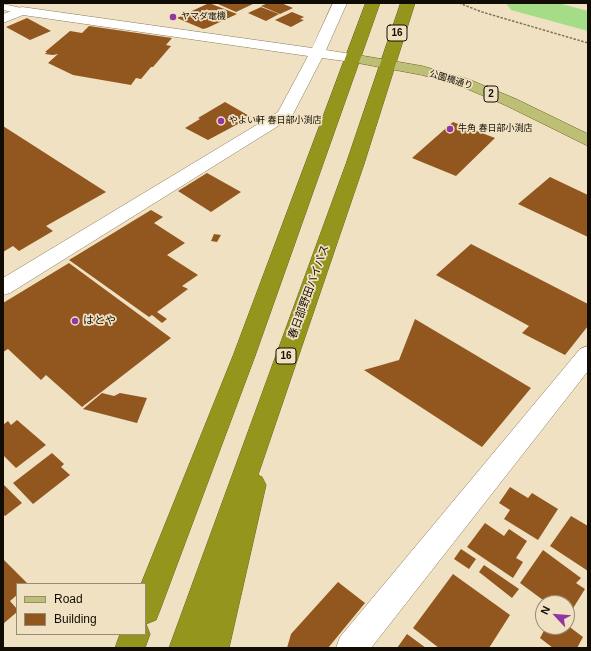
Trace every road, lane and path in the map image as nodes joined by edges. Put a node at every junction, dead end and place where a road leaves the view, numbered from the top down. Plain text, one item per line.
1 (340, 3) edge
2 (374, 3) edge
3 (408, 3) edge
4 (459, 3) edge
5 (583, 3) edge
6 (588, 4) edge
7 (3, 7) edge
8 (22, 11) junction
9 (3, 19) edge
10 (588, 43) edge
11 (317, 53) junction
12 (352, 58) junction
13 (387, 64) junction
14 (588, 141) edge
15 (3, 288) edge
16 (588, 355) edge
17 (279, 375) junction
18 (146, 607) edge
19 (136, 635) edge
20 (130, 648) edge
21 (184, 648) edge
22 (214, 648) edge
23 (351, 648) edge

1 - 11 street
2 - 12 highway
3 - 13 highway, 春日部野田バイパス / 16
4 - 10 path
5 - 6 path
7 - 8 lane
8 - 9 street
8 - 11 street
11 - 12 street
11 - 15 street
12 - 13 main road, 公園橋通り / 2
12 - 18 highway
13 - 14 main road, 公園橋通り / 2
13 - 17 highway, 春日部野田バイパス / 16
16 - 23 street
17 - 21 highway, 春日部野田バイパス / 16
17 - 22 highway, 16
19 - 20 highway

